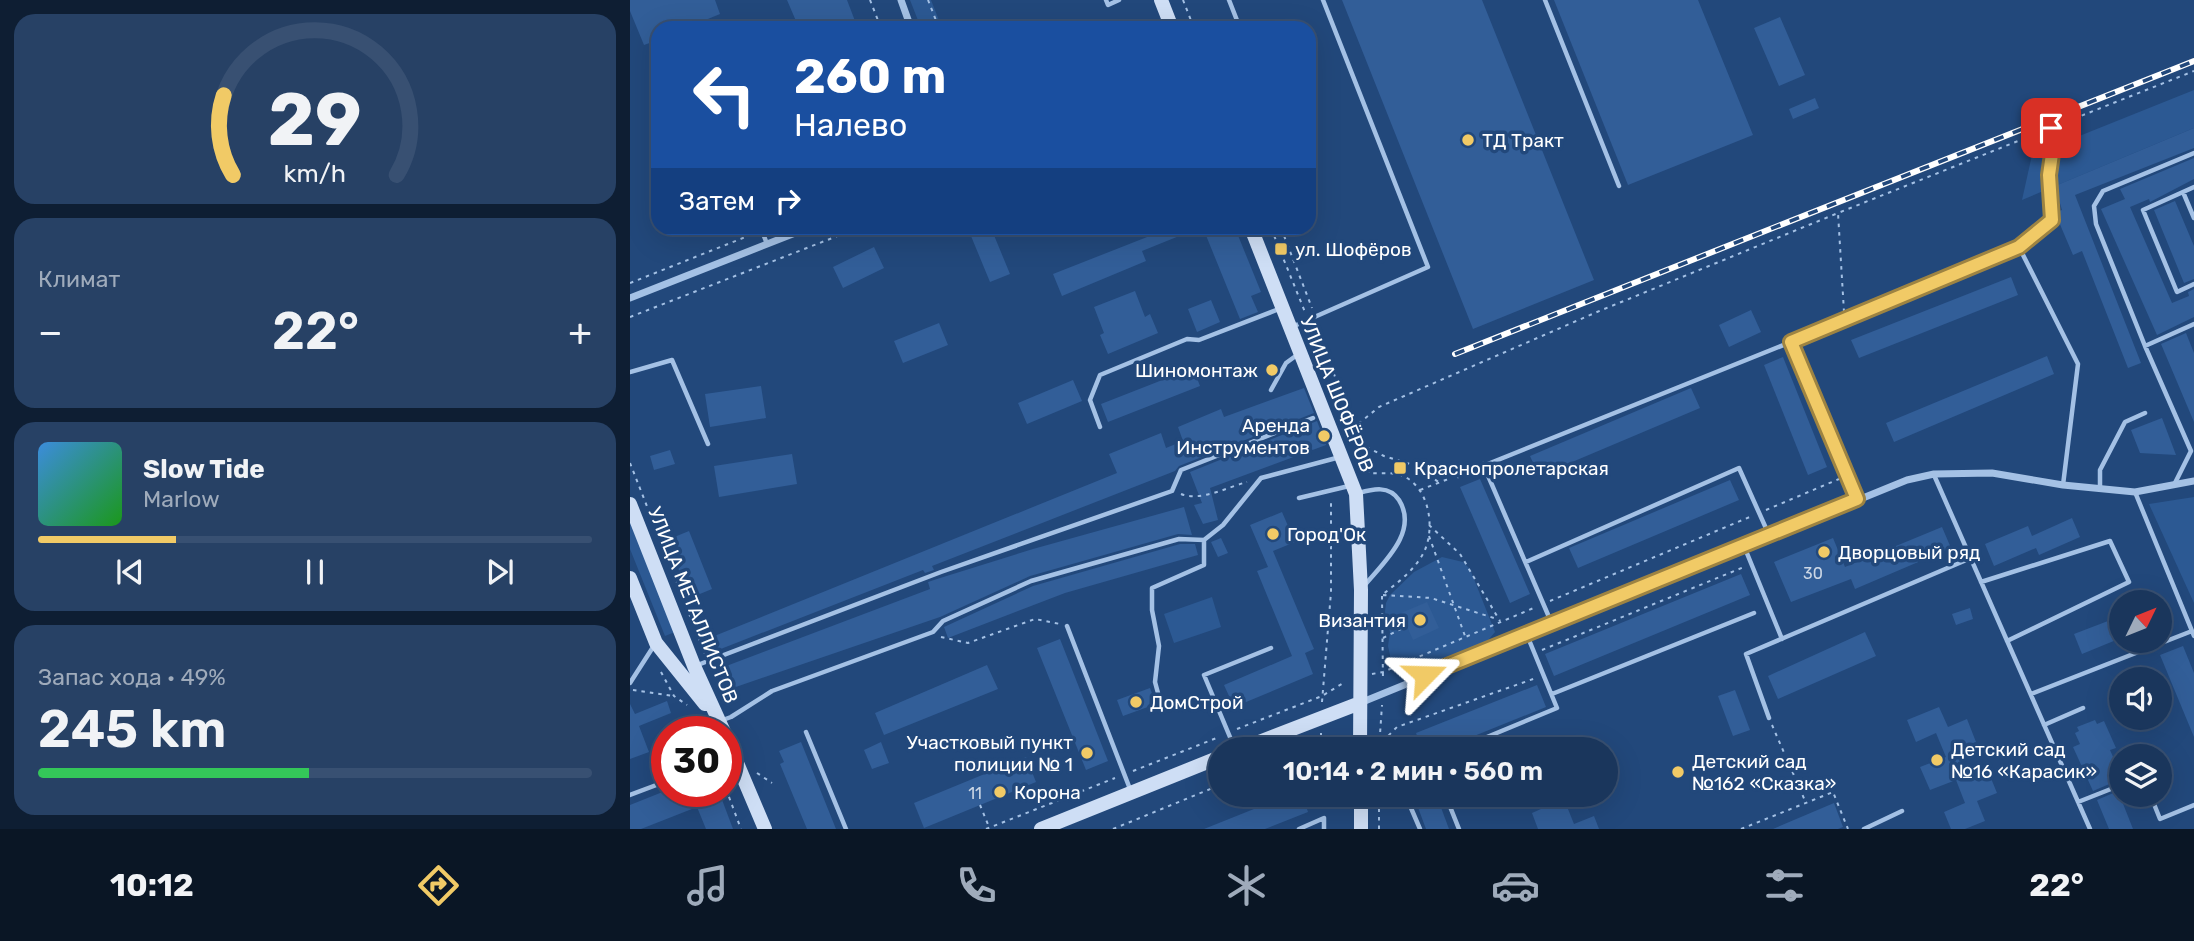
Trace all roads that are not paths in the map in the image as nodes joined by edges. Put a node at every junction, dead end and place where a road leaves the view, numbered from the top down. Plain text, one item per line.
1 (901, 0) edge
2 (1106, 0) edge
3 (1119, 0) edge
4 (1161, 0) edge
5 (1229, 0) edge
6 (1323, 0) edge
7 (1545, 0) edge
8 (908, 21) edge
9 (1169, 21) edge
10 (1237, 21) edge
11 (2051, 128) road end
12 (2194, 153) edge
13 (1619, 186) dead end
14 (2194, 187) edge
15 (2183, 192) junction
16 (2194, 218) edge
17 (763, 235) edge
18 (790, 235) edge
19 (1254, 235) edge
20 (766, 244) junction
21 (2019, 247) junction
22 (2194, 284) edge
23 (630, 298) edge
24 (1282, 308) junction
25 (2194, 325) edge
26 (1290, 328) junction
27 (1791, 342) junction
28 (2145, 346) junction
29 (1300, 353) junction
30 (630, 372) edge
31 (1271, 390) dead end
32 (2145, 413) dead end
33 (1313, 418) dead end
34 (1100, 427) dead end
35 (708, 444) dead end
36 (1341, 457) junction
37 (1483, 464) junction
38 (1934, 474) junction
39 (1458, 476) road end
40 (2194, 481) edge
41 (2063, 485) junction
42 (2174, 485) junction
43 (1354, 489) junction
44 (2099, 489) junction
45 (2135, 492) junction
46 (1299, 498) dead end
47 (1857, 499) junction
48 (630, 503) edge
49 (1769, 535) junction
50 (1204, 540) junction
51 (1743, 545) junction
52 (1971, 558) junction
53 (1526, 562) junction
54 (630, 578) edge
55 (1981, 582) junction
56 (1361, 590) junction
57 (1754, 613) dead end
58 (1552, 624) junction
59 (1067, 626) road end
60 (1526, 634) junction
61 (2193, 634) edge
62 (1782, 639) junction
63 (2007, 641) junction
64 (656, 643) junction
65 (1271, 648) dead end
66 (701, 664) junction
67 (630, 683) edge
68 (2031, 694) junction
69 (1552, 695) junction
70 (1360, 703) junction
71 (1161, 708) dead end
72 (2083, 708) dead end
73 (714, 716) edge
74 (719, 716) edge
75 (733, 716) edge
76 (1769, 718) road end
77 (2044, 725) junction
78 (806, 732) dead end
79 (1229, 737) edge
80 (1272, 737) edge
81 (1364, 737) edge
82 (1487, 737) edge
83 (1208, 762) edge
84 (742, 780) edge
85 (651, 787) edge
86 (2109, 790) edge
87 (1132, 793) junction
88 (630, 795) edge
89 (2078, 802) junction
90 (2194, 805) edge
91 (1361, 807) edge
92 (1411, 807) edge
93 (1450, 807) edge
94 (2155, 807) edge
95 (1902, 811) dead end
96 (765, 829) edge
97 (846, 829) edge
98 (1041, 829) edge
99 (1299, 829) edge
100 (1324, 829) edge
101 (1362, 829) edge
102 (1420, 829) edge
103 (1459, 829) edge
104 (1864, 829) edge
105 (2090, 829) edge

1 - 8 street
2 - 3 lane
4 - 9 street
5 - 10 lane
6 - 26 lane
7 - 13 lane
11 - 21 lane
12 - 28 lane
14 - 15 lane
15 - 16 lane
15 - 22 lane
17 - 20 lane
18 - 20 street
19 - 24 street, УЛИЦА ШОФЁРОВ
20 - 23 street
21 - 27 lane
21 - 41 lane
24 - 26 street, УЛИЦА ШОФЁРОВ
24 - 34 lane
25 - 28 lane
26 - 29 street, УЛИЦА ШОФЁРОВ
27 - 37 lane
27 - 47 lane
28 - 42 lane
29 - 31 lane
29 - 36 street, УЛИЦА ШОФЁРОВ
30 - 35 lane
32 - 44 lane
33 - 66 lane
36 - 43 street, УЛИЦА ШОФЁРОВ
36 - 50 lane
37 - 39 lane
37 - 53 lane
38 - 41 street
38 - 47 street
38 - 52 lane
40 - 42 street
41 - 44 street
42 - 45 street
43 - 46 lane
43 - 56 street, УЛИЦА ШОФЁРОВ
43 - 56 lane
44 - 45 street
45 - 61 lane
47 - 49 street
48 - 66 street, УЛИЦА МЕТАЛЛИСТОВ
49 - 51 street
49 - 53 lane
50 - 71 lane
50 - 75 lane
51 - 58 street
51 - 62 lane
52 - 55 lane
52 - 62 lane
53 - 58 lane
54 - 64 street, УЛИЦА МЕТАЛЛИСТОВ
55 - 63 lane
55 - 63 lane
56 - 70 street, УЛИЦА ШОФЁРОВ
57 - 69 lane
58 - 60 street
59 - 87 lane
60 - 69 lane
60 - 70 street
61 - 68 lane
62 - 76 lane
63 - 68 lane
64 - 67 lane
64 - 73 street, УЛИЦА МЕТАЛЛИСТОВ
65 - 79 lane
66 - 74 street, УЛИЦА МЕТАЛЛИСТОВ
68 - 77 lane
69 - 82 lane
70 - 80 street
70 - 81 street, УЛИЦА ШОФЁРОВ
72 - 77 lane
77 - 89 lane
78 - 97 lane
83 - 87 street
84 - 96 street
85 - 88 lane
86 - 89 lane
87 - 98 street
89 - 105 lane
90 - 94 lane
91 - 101 street
92 - 102 lane
93 - 103 lane
95 - 104 lane
99 - 100 lane

